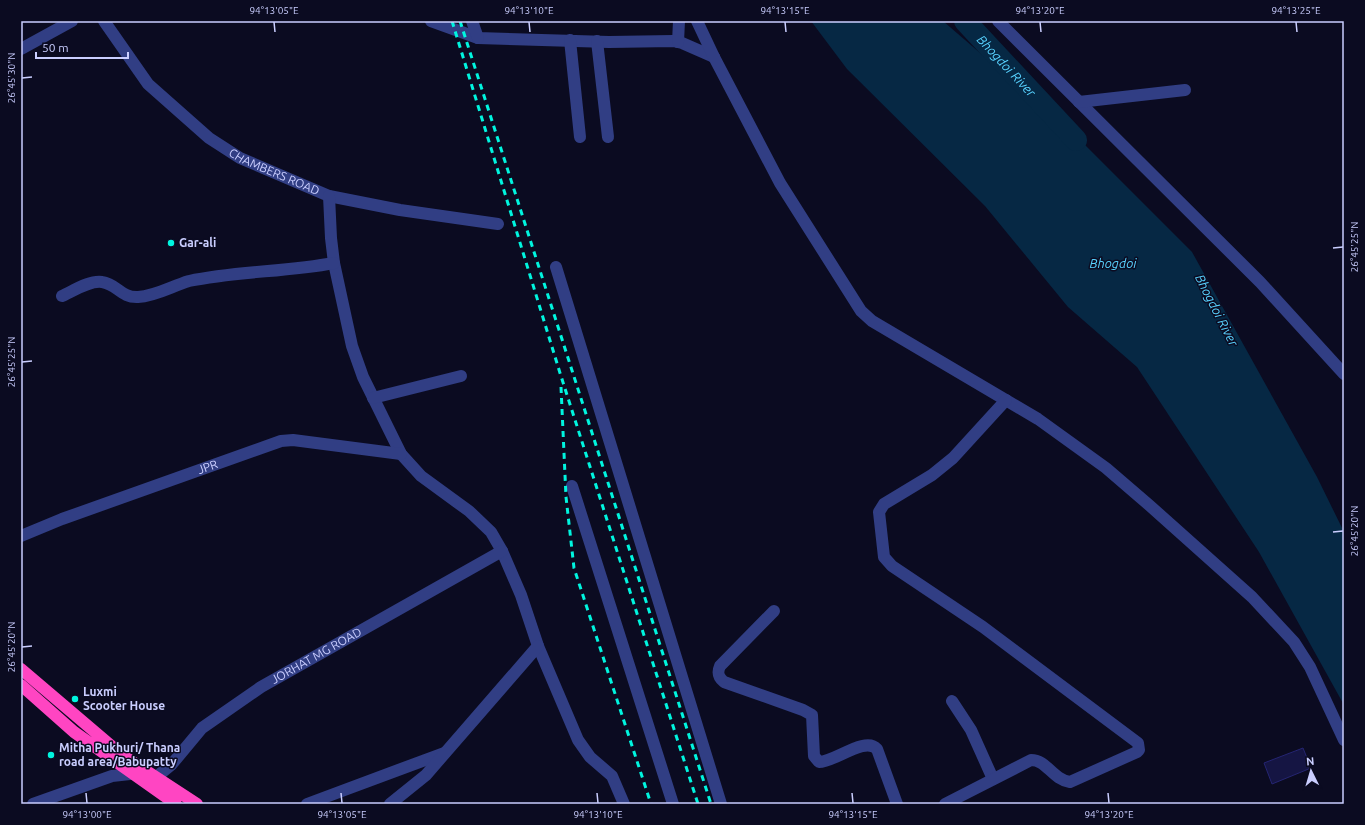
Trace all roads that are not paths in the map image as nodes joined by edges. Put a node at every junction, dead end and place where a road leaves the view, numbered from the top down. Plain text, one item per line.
1 (72, 21) edge
2 (104, 21) edge
3 (431, 21) edge
4 (472, 21) edge
5 (679, 21) edge
6 (697, 21) edge
7 (998, 21) edge
8 (478, 38) junction
9 (570, 40) junction
10 (597, 41) junction
11 (678, 42) junction
12 (21, 49) edge
13 (714, 57) junction
14 (1185, 90) dead end
15 (1079, 102) junction
16 (580, 137) dead end
17 (608, 137) dead end
18 (329, 196) junction
19 (498, 224) dead end
20 (334, 263) junction
21 (556, 266) dead end
22 (62, 296) dead end
23 (1344, 374) edge
24 (461, 376) dead end
25 (373, 398) junction
26 (1006, 400) junction
27 (401, 454) junction
28 (572, 486) dead end
29 (21, 536) edge
30 (502, 551) junction
31 (774, 611) dead end
32 (538, 646) junction
33 (21, 668) edge
34 (21, 685) edge
35 (952, 701) dead end
36 (1344, 740) edge
37 (446, 752) junction
38 (134, 773) junction
39 (150, 778) junction
40 (993, 779) junction
41 (33, 804) edge
42 (176, 804) edge
43 (197, 804) edge
44 (307, 804) edge
45 (390, 804) edge
46 (624, 804) edge
47 (673, 804) edge
48 (721, 804) edge
49 (897, 804) edge
50 (945, 804) edge

1 - 12 street
2 - 18 street, CHAMBERS ROAD
3 - 8 street
4 - 8 street
5 - 11 street
6 - 13 street
7 - 15 street
8 - 9 street
9 - 10 street
9 - 16 street
10 - 11 street
10 - 17 street
11 - 13 street
13 - 26 street
14 - 15 street
15 - 23 street
18 - 19 street, CHAMBERS ROAD
18 - 20 street
20 - 22 street
20 - 25 street
21 - 48 street
24 - 25 street
25 - 27 street
26 - 36 street
26 - 40 street
27 - 29 street, JPR
27 - 30 street
28 - 47 street
30 - 32 street
30 - 39 street, JORHAT MG ROAD
31 - 49 street
32 - 37 street
32 - 46 street
33 - 39 highway
34 - 38 highway
35 - 40 street
37 - 44 street
37 - 45 street
38 - 39 street
38 - 41 street
39 - 42 highway
39 - 43 highway
40 - 50 street

